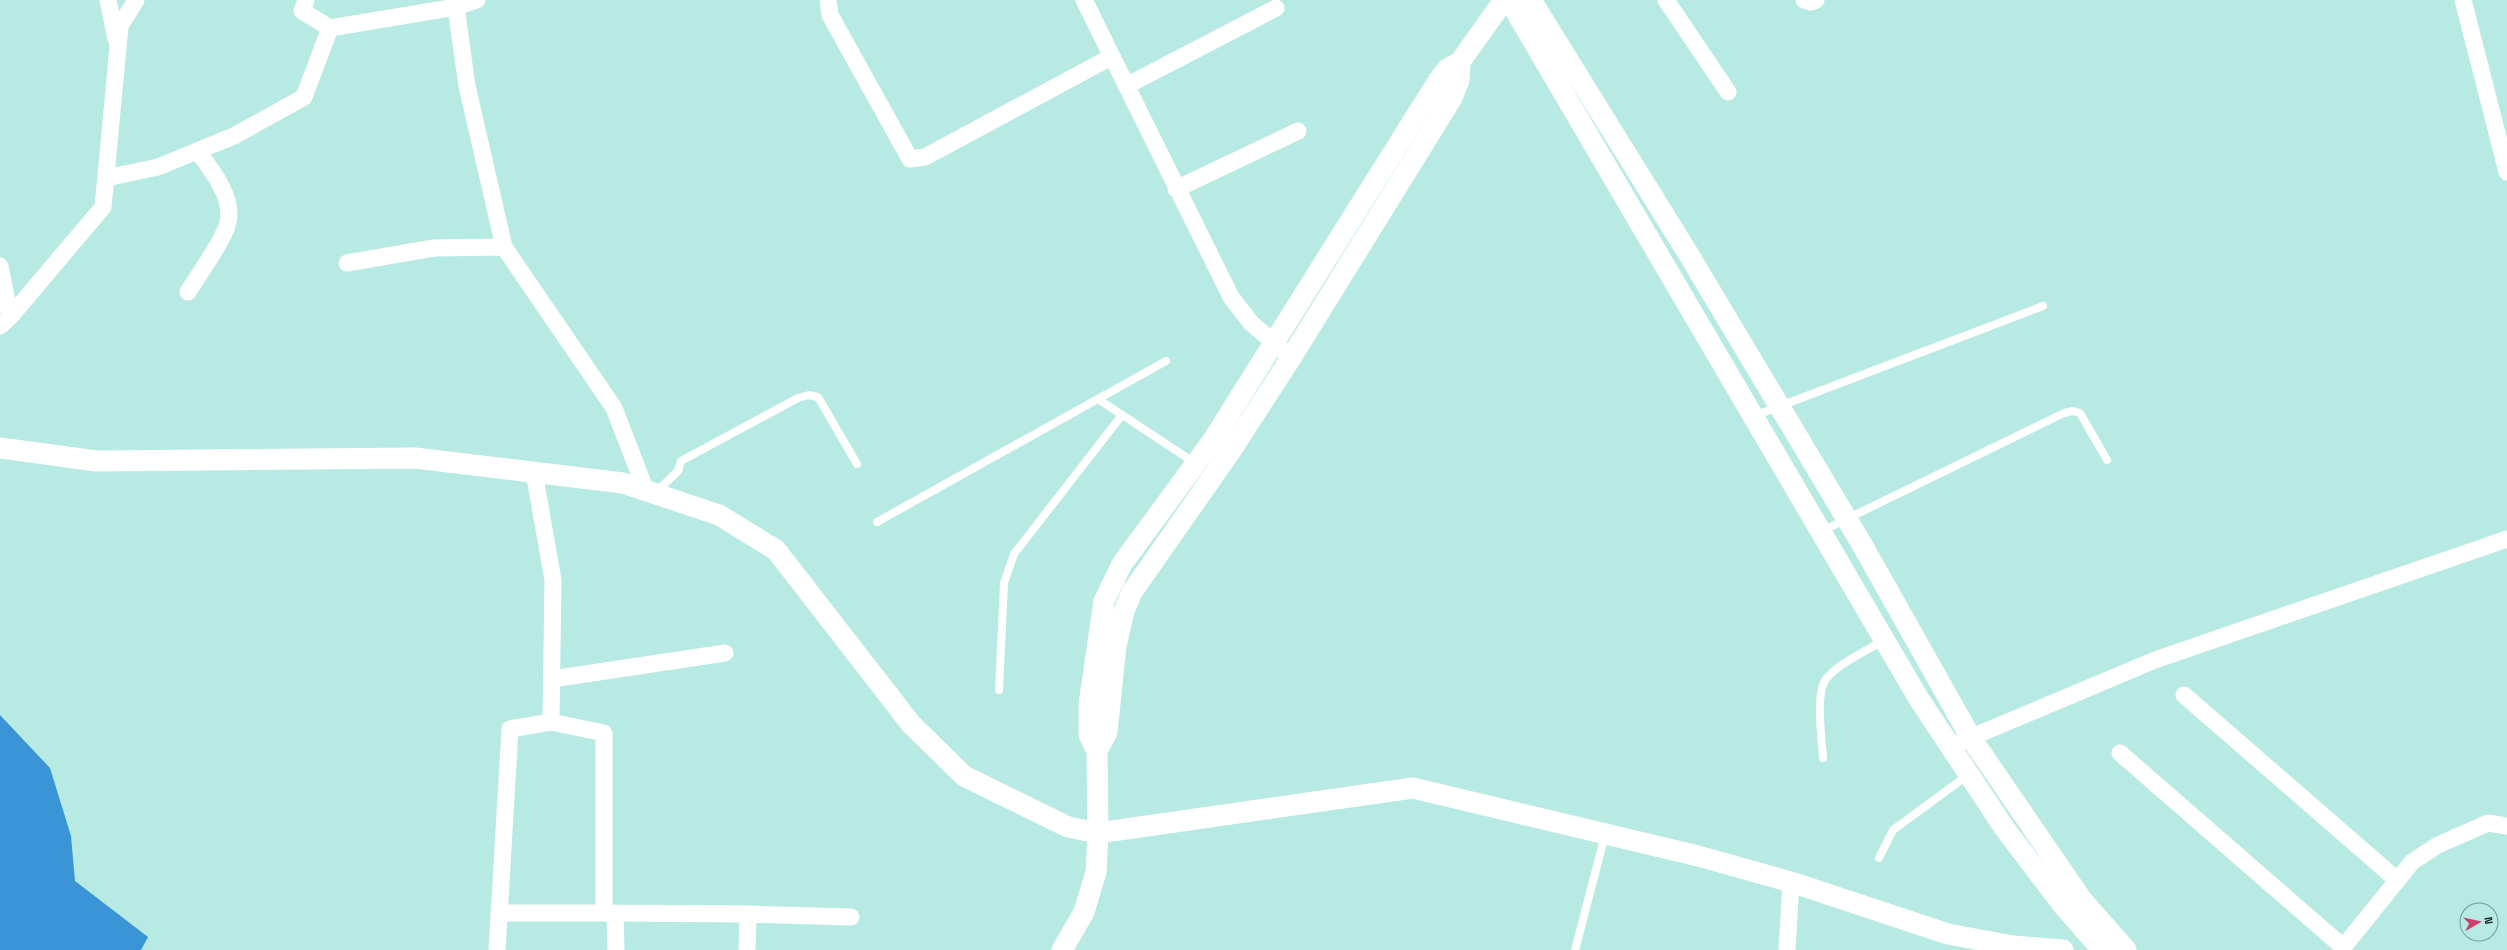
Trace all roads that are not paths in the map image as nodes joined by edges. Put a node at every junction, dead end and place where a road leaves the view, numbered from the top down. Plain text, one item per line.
1 (108, 0) edge
2 (136, 0) edge
3 (306, 0) edge
4 (476, 0) edge
5 (828, 0) edge
6 (1084, 0) edge
7 (1504, 0) edge
8 (1509, 0) edge
9 (1531, 0) edge
10 (1666, 0) edge
11 (1804, 0) edge
12 (1816, 0) edge
13 (2463, 0) edge
14 (456, 3) edge
15 (1276, 8) dead end
16 (330, 28) junction
17 (118, 49) junction
18 (1112, 57) junction
19 (1460, 62) junction
20 (1126, 86) junction
21 (1728, 92) dead end
22 (1298, 131) dead end
23 (198, 151) junction
24 (2507, 172) edge
25 (106, 178) junction
26 (1176, 189) junction
27 (504, 247) junction
28 (347, 263) dead end
29 (0, 266) edge
30 (188, 292) dead end
31 (2043, 306) dead end
32 (5, 321) edge
33 (1274, 344) junction
34 (1291, 357) junction
35 (1166, 361) dead end
36 (1098, 399) junction
37 (1778, 406) junction
38 (1122, 415) junction
39 (1753, 416) junction
40 (0, 448) edge
41 (2107, 460) dead end
42 (1196, 463) junction
43 (856, 464) dead end
44 (534, 472) junction
45 (650, 492) junction
46 (1847, 519) junction
47 (877, 522) dead end
48 (1822, 531) junction
49 (2507, 539) edge
50 (1885, 639) junction
51 (724, 653) dead end
52 (552, 680) junction
53 (999, 690) dead end
54 (2184, 695) dead end
55 (551, 722) junction
56 (1971, 738) junction
57 (1951, 746) junction
58 (1097, 751) junction
59 (2120, 753) dead end
60 (1823, 758) dead end
61 (1969, 775) junction
62 (2507, 826) edge
63 (1098, 833) junction
64 (1605, 834) junction
65 (1879, 858) dead end
66 (2397, 880) junction
67 (1791, 882) junction
68 (500, 913) junction
69 (610, 913) junction
70 (748, 914) junction
71 (851, 916) dead end
72 (2119, 949) edge
73 (2342, 949) edge
74 (497, 950) edge
75 (616, 950) edge
76 (747, 950) edge
77 (1062, 950) edge
78 (1576, 950) edge
79 (1786, 950) edge
80 (2063, 950) edge
81 (2102, 950) edge

1 - 17 street
2 - 17 street
3 - 16 street
4 - 14 street
5 - 18 street
6 - 18 street
7 - 19 street
8 - 39 street
9 - 37 street
10 - 21 street
11 - 12 street
13 - 24 street
14 - 16 street
14 - 27 street
15 - 20 street
16 - 23 street
17 - 25 street
18 - 20 street
19 - 33 street
19 - 34 street
20 - 26 street
22 - 26 street
23 - 25 street
23 - 30 street
25 - 32 street
26 - 33 street
27 - 28 street
27 - 45 street
29 - 32 street
31 - 37 lane
33 - 34 street
33 - 42 street
34 - 58 street
35 - 36 lane
36 - 38 lane
36 - 47 lane
37 - 39 lane
37 - 46 street
38 - 42 lane
38 - 53 lane
39 - 48 street
40 - 44 street
41 - 46 lane
42 - 58 street
43 - 45 lane
44 - 45 street
44 - 52 street
45 - 63 street
46 - 48 lane
46 - 56 street
48 - 50 street
49 - 56 street
50 - 57 street
50 - 60 lane
51 - 52 street
52 - 55 street
54 - 66 street
55 - 68 street
55 - 69 street
56 - 57 street
56 - 72 street
57 - 61 street
58 - 63 street
59 - 73 street
61 - 65 lane
61 - 81 street
62 - 66 street
63 - 64 street
63 - 77 street
64 - 67 street
64 - 78 lane
66 - 73 street
67 - 79 street
67 - 80 street
68 - 69 street
68 - 74 street
69 - 70 street
69 - 75 street
70 - 71 street
70 - 76 street

